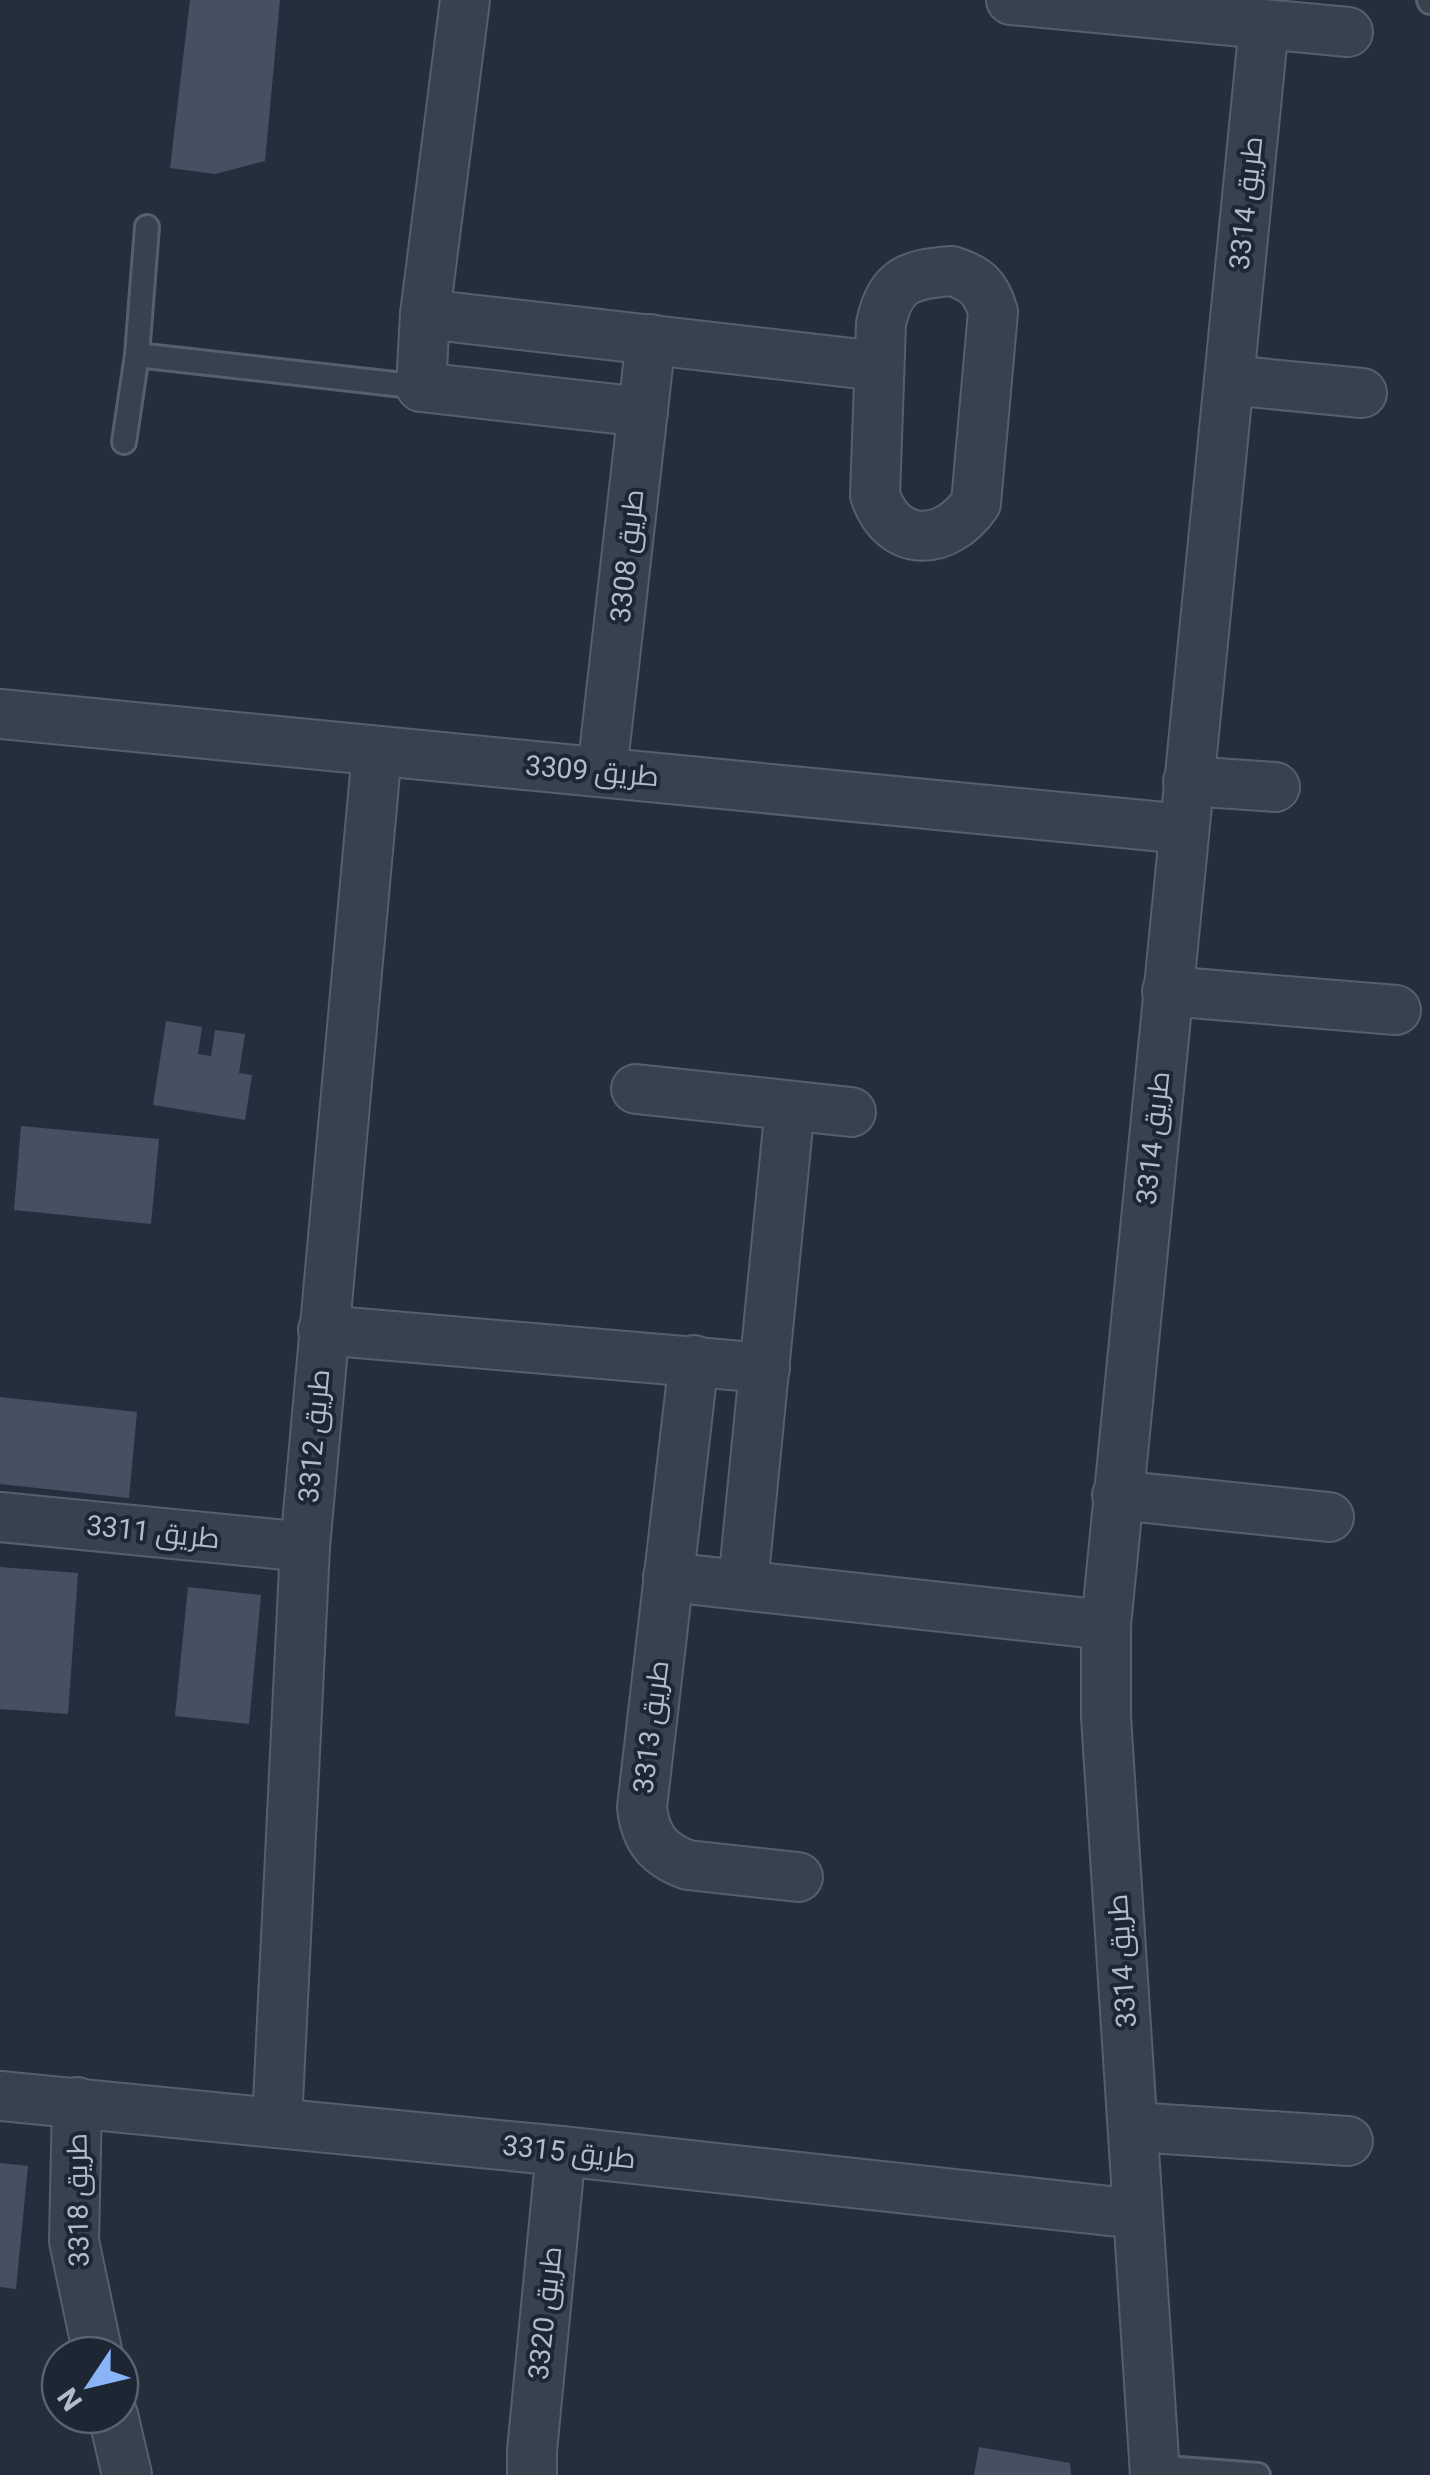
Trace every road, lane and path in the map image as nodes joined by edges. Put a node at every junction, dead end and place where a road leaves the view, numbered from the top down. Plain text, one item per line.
1 (465, 0) edge
2 (1011, 0) edge
3 (1110, 5) edge
4 (1308, 21) edge
5 (147, 227) dead end
6 (426, 314) junction
7 (651, 339) junction
8 (137, 354) junction
9 (878, 366) junction
10 (1229, 380) junction
11 (421, 387) junction
12 (1362, 393) dead end
13 (643, 412) junction
14 (124, 442) dead end
15 (0, 714) edge
16 (378, 751) junction
17 (602, 772) junction
18 (1188, 781) junction
19 (1274, 787) dead end
20 (1184, 829) junction
21 (1167, 991) junction
22 (1396, 1010) dead end
23 (636, 1089) dead end
24 (790, 1106) junction
25 (851, 1112) dead end
26 (323, 1330) junction
27 (694, 1360) junction
28 (765, 1368) junction
29 (1117, 1495) junction
30 (0, 1516) edge
31 (1330, 1517) dead end
32 (305, 1547) junction
33 (668, 1577) junction
34 (743, 1584) junction
35 (1106, 1625) junction
36 (798, 1878) dead end
37 (0, 2096) edge
38 (77, 2102) junction
39 (277, 2123) junction
40 (1132, 2127) junction
41 (1348, 2141) dead end
42 (561, 2151) junction
43 (1137, 2214) junction
44 (94, 2335) edge
45 (117, 2435) edge
46 (1155, 2471) edge
47 (127, 2475) edge
48 (532, 2475) edge
49 (1258, 2475) edge

1 - 6 street
2 - 3 street
3 - 4 street
4 - 10 street, طريق 3314
5 - 8 lane
6 - 7 street
6 - 11 street
7 - 9 street
7 - 13 street, طريق 3308
8 - 11 lane
8 - 14 lane
9 - 9 street
10 - 12 street
10 - 18 street, طريق 3314
11 - 13 street
13 - 17 street, طريق 3308
15 - 16 street, طريق 3309
16 - 17 street, طريق 3309
16 - 26 street, طريق 3312
17 - 20 street, طريق 3309
18 - 19 street
18 - 20 street, طريق 3314
20 - 21 street, طريق 3314
21 - 22 street
21 - 29 street, طريق 3314
23 - 24 street
24 - 25 street
24 - 28 street
26 - 27 street
26 - 32 street, طريق 3312
27 - 28 street
27 - 33 street, طريق 3313
28 - 34 street
29 - 31 street
29 - 35 street, طريق 3314
30 - 32 street, طريق 3311
32 - 39 street, طريق 3312
33 - 34 street
33 - 36 street, طريق 3313
34 - 35 street
35 - 40 street, طريق 3314
37 - 38 street, طريق 3315
38 - 39 street, طريق 3315
38 - 44 street, طريق 3318
39 - 42 street, طريق 3315
40 - 41 street
40 - 43 street, طريق 3314
42 - 43 street, طريق 3315
42 - 48 street, طريق 3320
43 - 46 street, طريق 3314
45 - 47 street
46 - 49 lane

